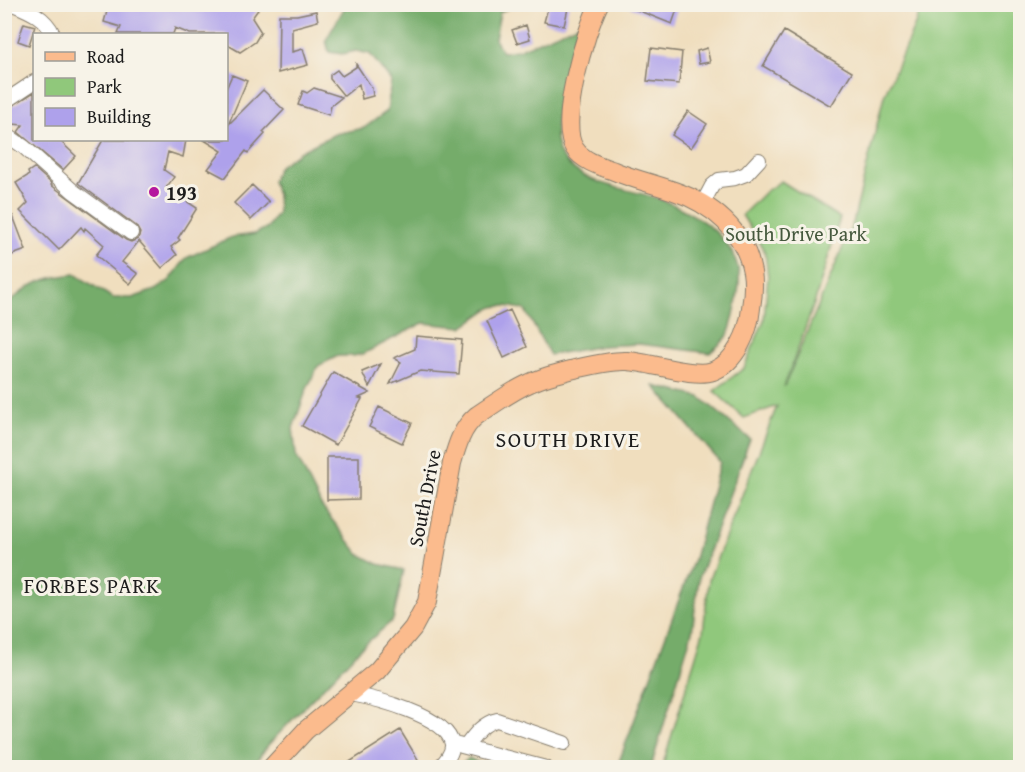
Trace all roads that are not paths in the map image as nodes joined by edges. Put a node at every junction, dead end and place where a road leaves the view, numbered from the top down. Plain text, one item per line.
1 (13, 4) edge
2 (599, 4) edge
3 (52, 33) edge
4 (33, 83) edge
5 (4, 102) edge
6 (4, 134) edge
7 (759, 160) dead end
8 (704, 203) junction
9 (131, 233) dead end
10 (351, 694) junction
11 (564, 743) dead end
12 (459, 745) junction
13 (271, 768) edge
14 (439, 768) edge
15 (546, 768) edge

1 - 3 street
2 - 8 main road, South Drive
4 - 5 street
6 - 9 street
7 - 8 street
8 - 10 main road, South Drive
10 - 12 street
10 - 13 main road, South Drive
11 - 12 street
12 - 14 street
12 - 15 street

